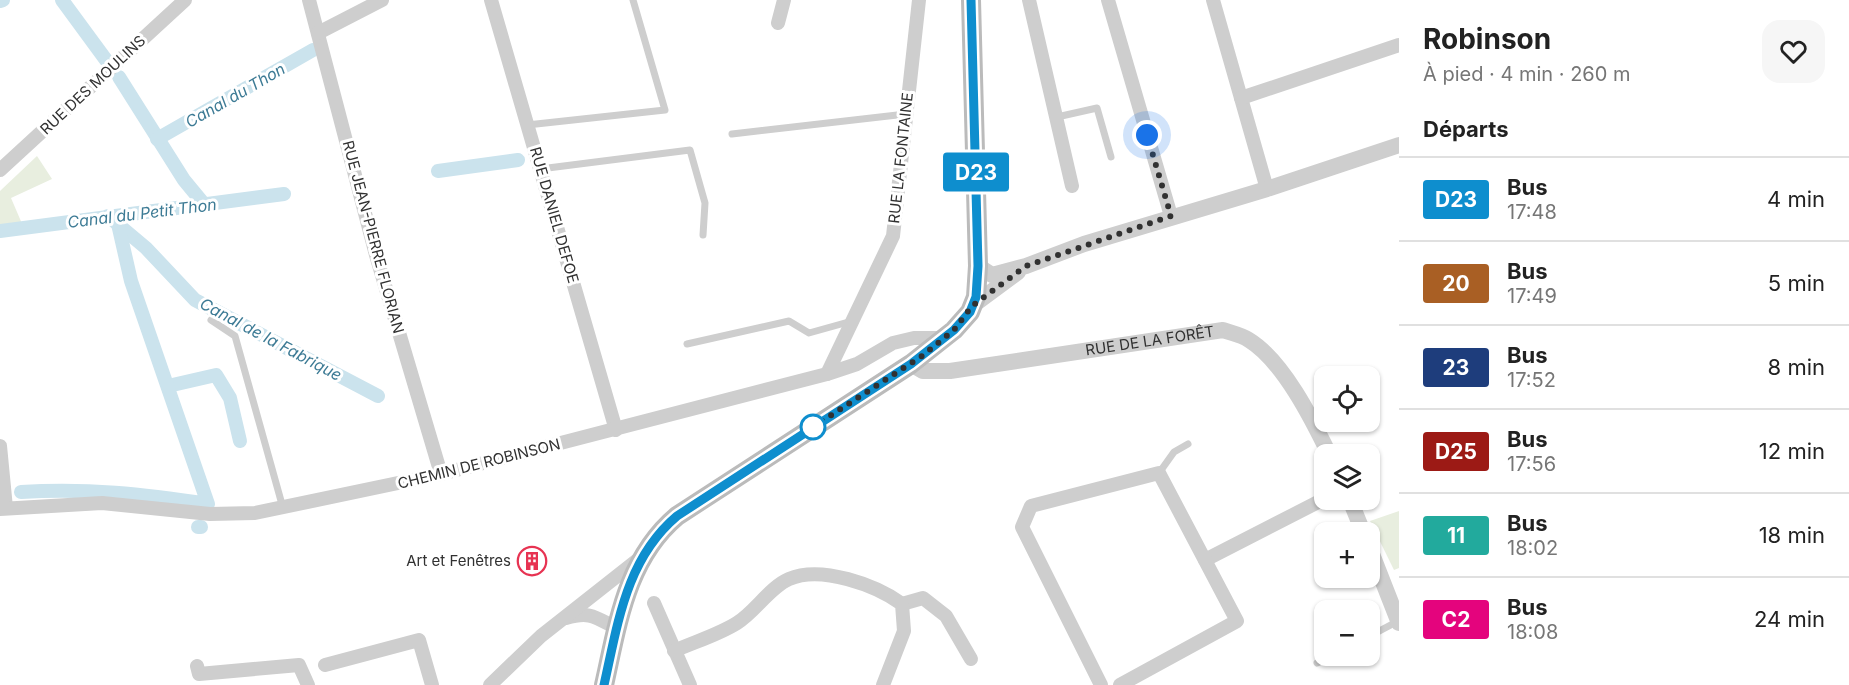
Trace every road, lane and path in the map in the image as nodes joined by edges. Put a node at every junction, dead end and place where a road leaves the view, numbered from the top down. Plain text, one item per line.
1 (185, 0) edge
2 (309, 0) edge
3 (382, 0) edge
4 (491, 0) edge
5 (633, 0) edge
6 (783, 0) edge
7 (919, 0) edge
8 (971, 0) edge
9 (1029, 0) edge
10 (1108, 0) edge
11 (1213, 0) edge
12 (778, 23) dead end
13 (318, 33) junction
14 (1399, 45) edge
15 (1241, 98) junction
16 (906, 114) junction
17 (1057, 117) junction
18 (527, 125) junction
19 (732, 134) dead end
20 (1399, 145) edge
21 (1111, 157) dead end
22 (540, 169) junction
23 (0, 170) edge
24 (1072, 186) dead end
25 (1267, 189) junction
26 (1171, 216) junction
27 (703, 235) dead end
28 (978, 266) junction
29 (1026, 266) junction
30 (972, 306) junction
31 (211, 320) dead end
32 (852, 321) junction
33 (944, 338) junction
34 (687, 344) dead end
35 (911, 364) junction
36 (827, 374) junction
37 (616, 430) junction
38 (1188, 444) dead end
39 (1324, 444) edge
40 (0, 446) edge
41 (1159, 472) junction
42 (441, 474) junction
43 (1314, 504) edge
44 (3, 508) edge
45 (283, 508) junction
46 (640, 558) junction
47 (1205, 560) junction
48 (1380, 569) edge
49 (1394, 596) edge
50 (654, 603) dead end
51 (902, 604) junction
52 (564, 619) junction
53 (1399, 622) edge
54 (616, 628) junction
55 (1380, 631) edge
56 (674, 651) junction
57 (971, 659) dead end
58 (325, 665) dead end
59 (197, 666) dead end
60 (308, 685) edge
61 (432, 685) edge
62 (490, 685) edge
63 (604, 685) edge
64 (690, 685) edge
65 (884, 685) edge
66 (1101, 685) edge
67 (1120, 685) edge

1 - 23 street, RUE DES MOULINS
2 - 13 street, RUE JEAN-PIERRE FLORIAN
3 - 13 street
4 - 18 street, RUE DANIEL DEFOE
5 - 18 lane
6 - 12 street
7 - 16 street, RUE LA FONTAINE
8 - 28 main road
9 - 17 street
10 - 26 street
11 - 15 street
13 - 42 street, RUE JEAN-PIERRE FLORIAN
14 - 15 street
15 - 25 street
16 - 19 lane
16 - 32 street, RUE LA FONTAINE
17 - 21 lane
17 - 24 street
18 - 22 street, RUE DANIEL DEFOE
20 - 25 street
22 - 27 lane
22 - 37 street, RUE DANIEL DEFOE
25 - 26 street
26 - 29 street
28 - 29 street
28 - 30 main road
29 - 30 street
30 - 33 main road
31 - 45 lane
32 - 34 lane
32 - 36 street, RUE LA FONTAINE
33 - 35 main road
33 - 36 street, CHEMIN DE ROBINSON
35 - 39 street, RUE DE LA FORÊT
35 - 46 main road
36 - 37 street, CHEMIN DE ROBINSON
37 - 42 street, CHEMIN DE ROBINSON
38 - 41 lane
40 - 44 street
41 - 47 street
41 - 66 street
42 - 45 street, CHEMIN DE ROBINSON
43 - 47 street
44 - 45 street, CHEMIN DE ROBINSON
46 - 52 street
46 - 54 main road
47 - 67 street
48 - 49 street
49 - 53 street
50 - 56 street
51 - 56 street
51 - 57 street
51 - 65 street
52 - 54 street
52 - 62 street
53 - 55 lane
54 - 63 main road
56 - 64 street
58 - 61 street
59 - 60 street

